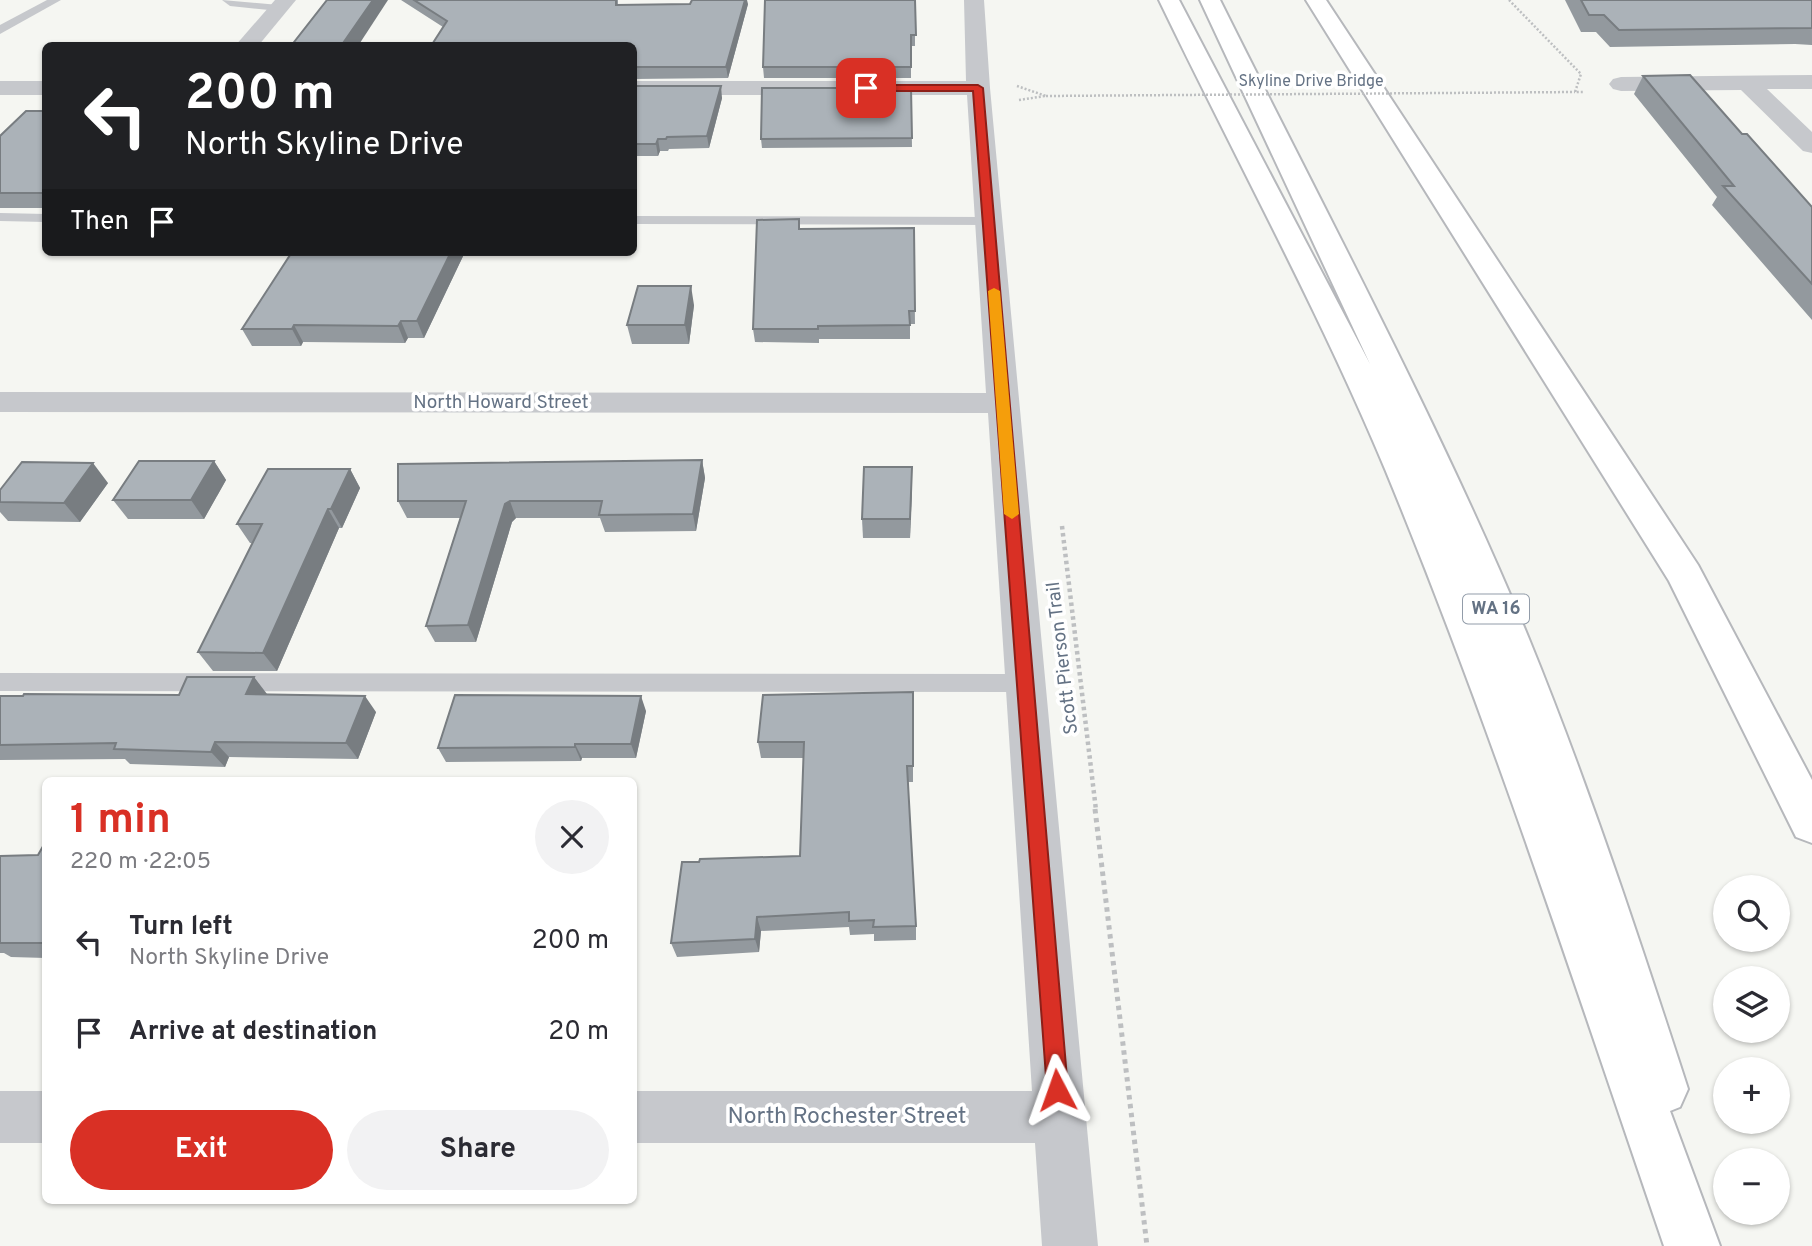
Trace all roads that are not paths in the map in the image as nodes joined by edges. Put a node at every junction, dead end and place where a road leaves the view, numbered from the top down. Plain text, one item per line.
1 (55, 0) edge
2 (228, 0) edge
3 (974, 0) edge
4 (1169, 0) edge
5 (1210, 0) edge
6 (1316, 0) edge
7 (282, 4) edge
8 (1352, 15) dead end
9 (0, 30) edge
10 (249, 42) edge
11 (1745, 82) junction
12 (1812, 82) edge
13 (1621, 83) dead end
14 (0, 88) edge
15 (42, 88) edge
16 (637, 88) edge
17 (978, 88) junction
18 (1812, 146) edge
19 (1415, 154) junction
20 (0, 218) edge
21 (42, 218) edge
22 (637, 220) edge
23 (988, 221) junction
24 (0, 402) edge
25 (1003, 403) junction
26 (0, 682) edge
27 (1025, 683) junction
28 (1812, 823) edge
29 (0, 1117) edge
30 (42, 1117) edge
31 (637, 1117) edge
32 (1060, 1117) junction
33 (1070, 1246) edge
34 (1692, 1246) edge
35 (1711, 1246) edge

1 - 9 lane
2 - 7 lane
3 - 17 street
4 - 34 highway
5 - 35 highway, WA 16
6 - 19 highway
7 - 10 street
8 - 19 highway
11 - 12 street
11 - 13 street
11 - 18 street
14 - 15 street
16 - 17 street
17 - 23 street
19 - 28 highway
20 - 21 lane
22 - 23 lane
23 - 25 street
24 - 25 street, North Howard Street
25 - 27 street
26 - 27 lane
27 - 32 street
29 - 30 street
31 - 32 street, North Rochester Street
32 - 33 street

